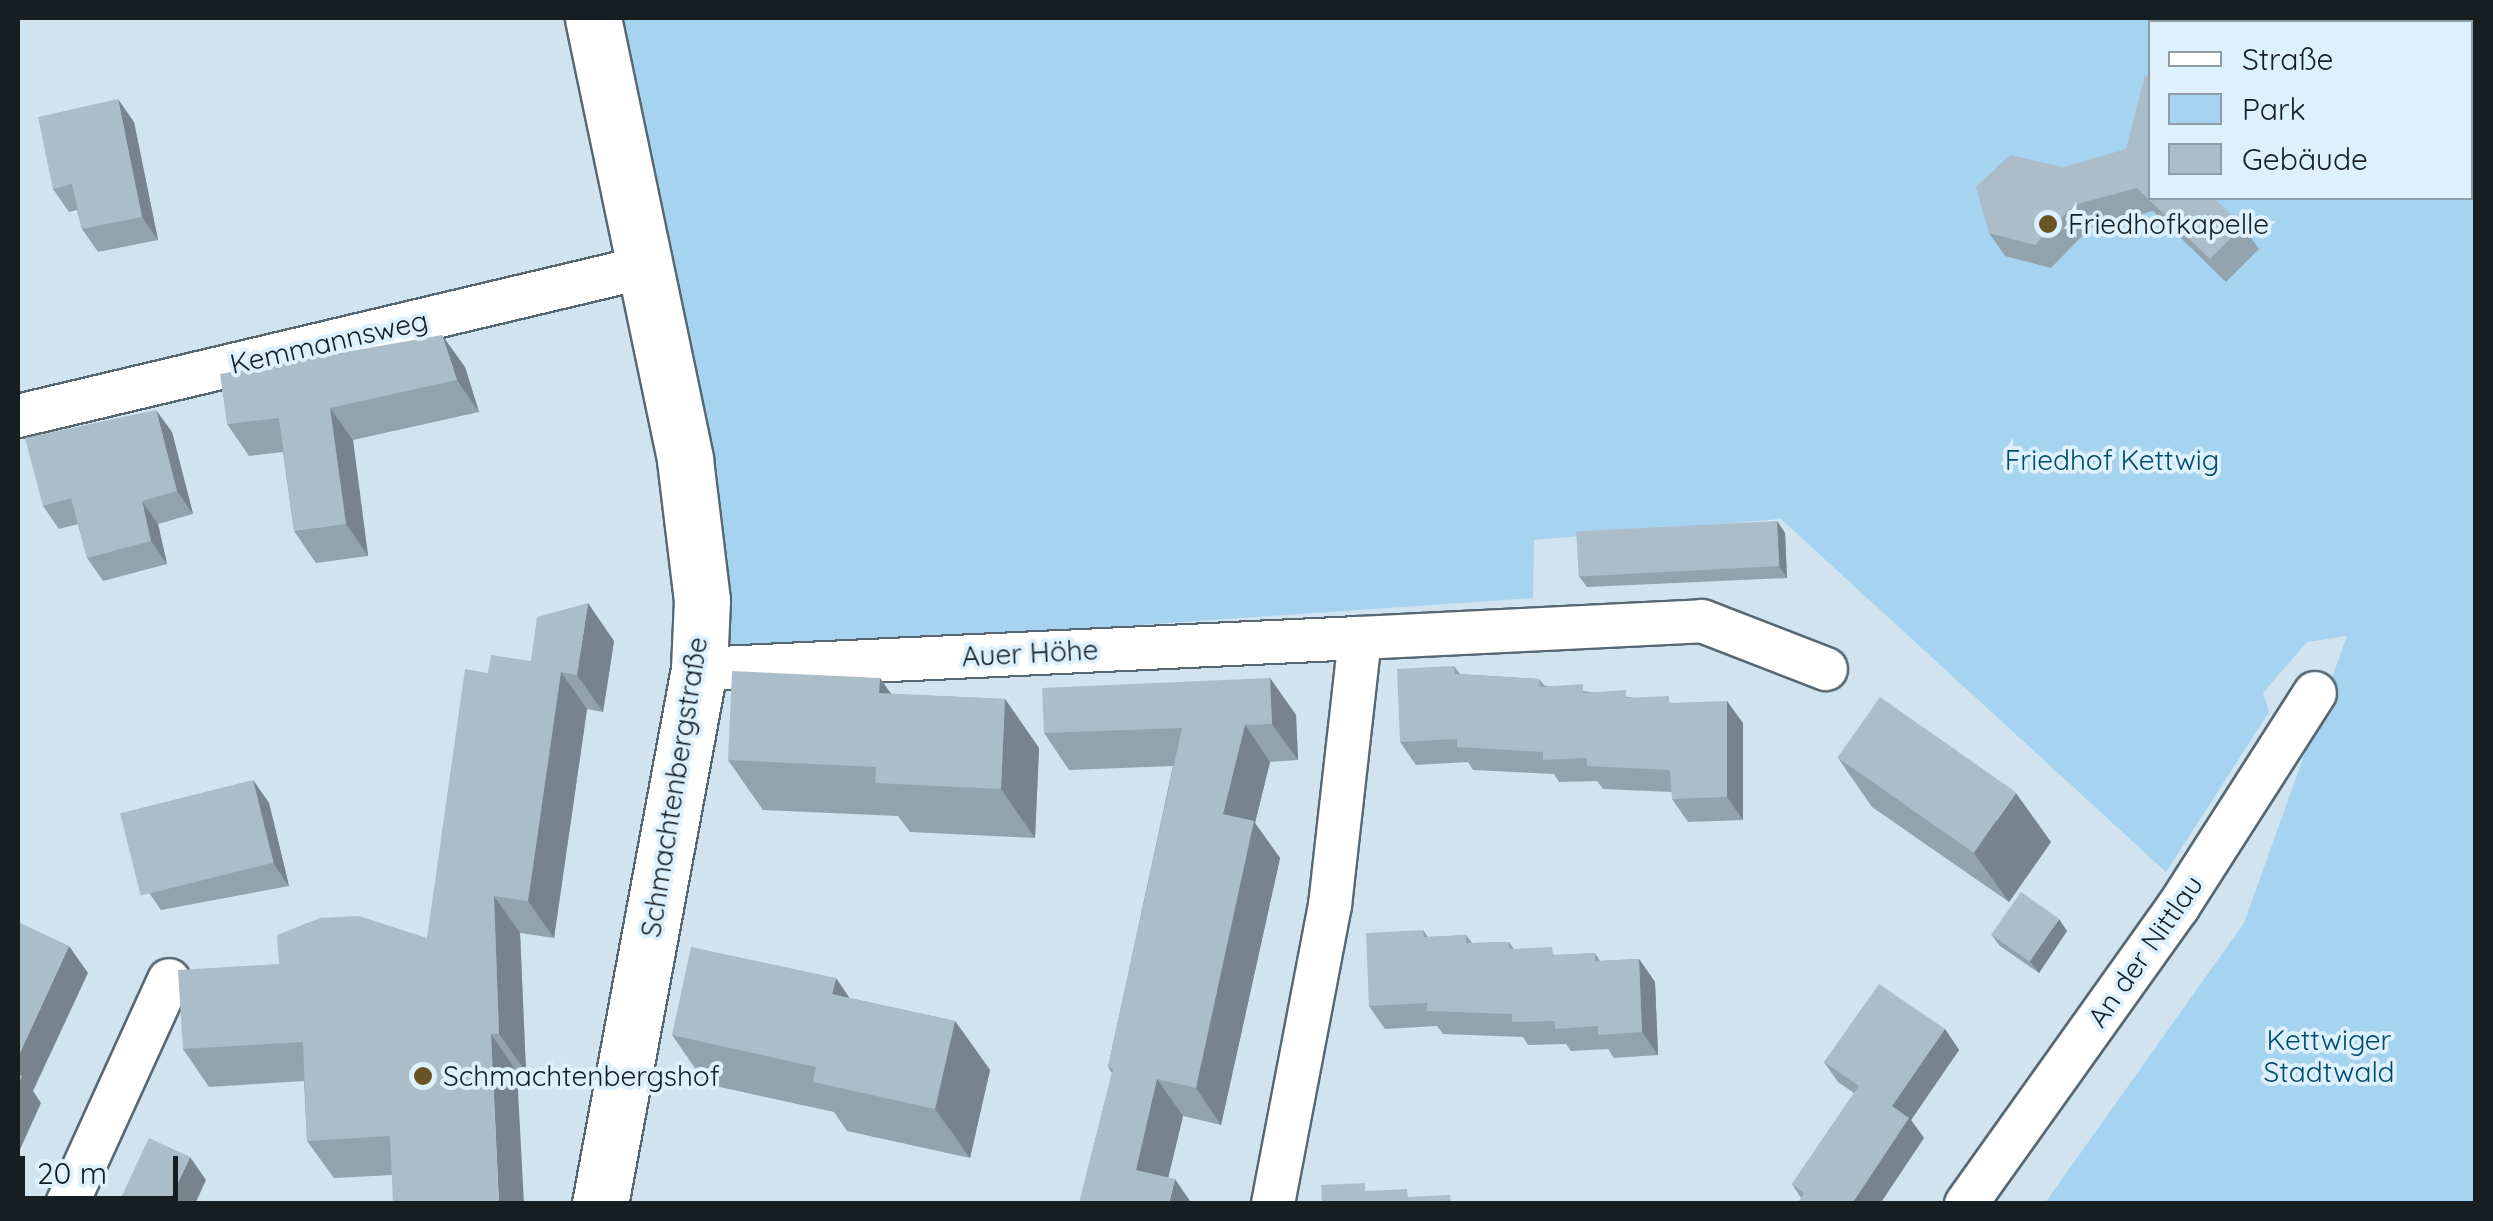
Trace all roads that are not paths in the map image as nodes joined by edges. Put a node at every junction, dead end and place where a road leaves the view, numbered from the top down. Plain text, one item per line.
1 (593, 18) edge
2 (641, 268) junction
3 (18, 416) edge
4 (1360, 638) junction
5 (699, 669) junction
6 (1826, 669) dead end
7 (2315, 693) dead end
8 (169, 980) dead end
9 (66, 1204) edge
10 (600, 1204) edge
11 (1273, 1204) edge
12 (1966, 1204) edge

1 - 2 street, Schmachtenbergstraße
2 - 3 street, Kemmannsweg
2 - 5 street, Schmachtenbergstraße
4 - 5 street, Auer Höhe
4 - 6 street, Auer Höhe
4 - 11 street
5 - 10 street, Schmachtenbergstraße
7 - 12 street, An der Nittlau
8 - 9 street

